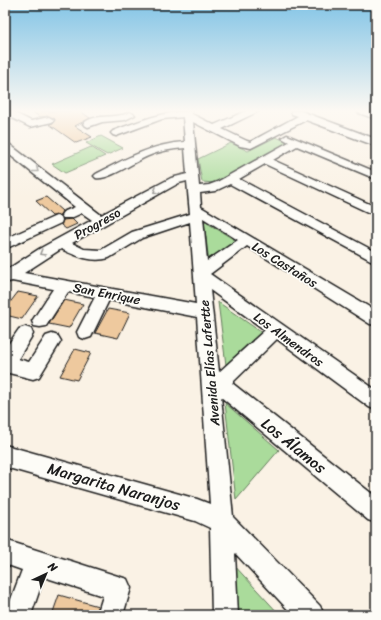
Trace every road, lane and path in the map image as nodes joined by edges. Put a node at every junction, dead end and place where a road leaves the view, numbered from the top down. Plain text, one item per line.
1 (189, 140) edge
2 (236, 140) edge
3 (260, 140) edge
4 (292, 140) edge
5 (297, 142) junction
6 (189, 145) junction
7 (6, 148) edge
8 (265, 160) junction
9 (375, 174) edge
10 (100, 176) dead end
11 (230, 179) junction
12 (194, 197) junction
13 (84, 207) junction
14 (376, 212) edge
15 (102, 220) junction
16 (246, 240) junction
17 (61, 243) junction
18 (5, 244) edge
19 (376, 258) edge
20 (202, 274) junction
21 (7, 276) edge
22 (64, 285) junction
23 (105, 293) junction
24 (204, 312) junction
25 (376, 318) edge
26 (40, 321) dead end
27 (276, 330) junction
28 (85, 332) dead end
29 (25, 334) dead end
30 (52, 341) dead end
31 (5, 364) edge
32 (215, 384) junction
33 (376, 402) edge
34 (5, 456) edge
35 (375, 509) edge
36 (221, 521) junction
37 (5, 552) edge
38 (37, 562) junction
39 (18, 615) edge
40 (110, 615) edge
41 (225, 615) edge
42 (311, 615) edge

1 - 6 street, Avenida Elías Lafertte
2 - 3 street
4 - 5 street
5 - 8 street
5 - 9 street
6 - 10 street
6 - 12 street, Avenida Elías Lafertte
7 -> 13 street
8 - 11 street
8 - 14 street
11 - 12 street
11 - 19 street
12 -> 15 street, Progreso
12 - 16 street, Los Castaños
12 - 17 street
12 - 20 street, Avenida Elías Lafertte
13 - 15 street
13 - 18 street
15 - 17 street, Progreso
16 - 20 street
16 - 25 street, Los Castaños
17 -> 21 street, Progreso
20 - 24 street, Avenida Elías Lafertte
20 - 27 street, Los Almendros
21 - 22 street, San Enrique
22 - 23 street, San Enrique
22 - 26 street
23 - 24 street, San Enrique
23 - 28 street
24 - 32 street, Avenida Elías Lafertte
27 - 32 street
27 - 33 street, Los Almendros
29 - 31 street
30 - 31 street
32 - 35 street, Los Álamos
32 - 36 street, Avenida Elías Lafertte
34 - 36 street, Margarita Naranjos
36 - 41 street, Avenida Elías Lafertte
36 - 42 street
37 - 38 street
38 - 39 street
38 - 40 street

